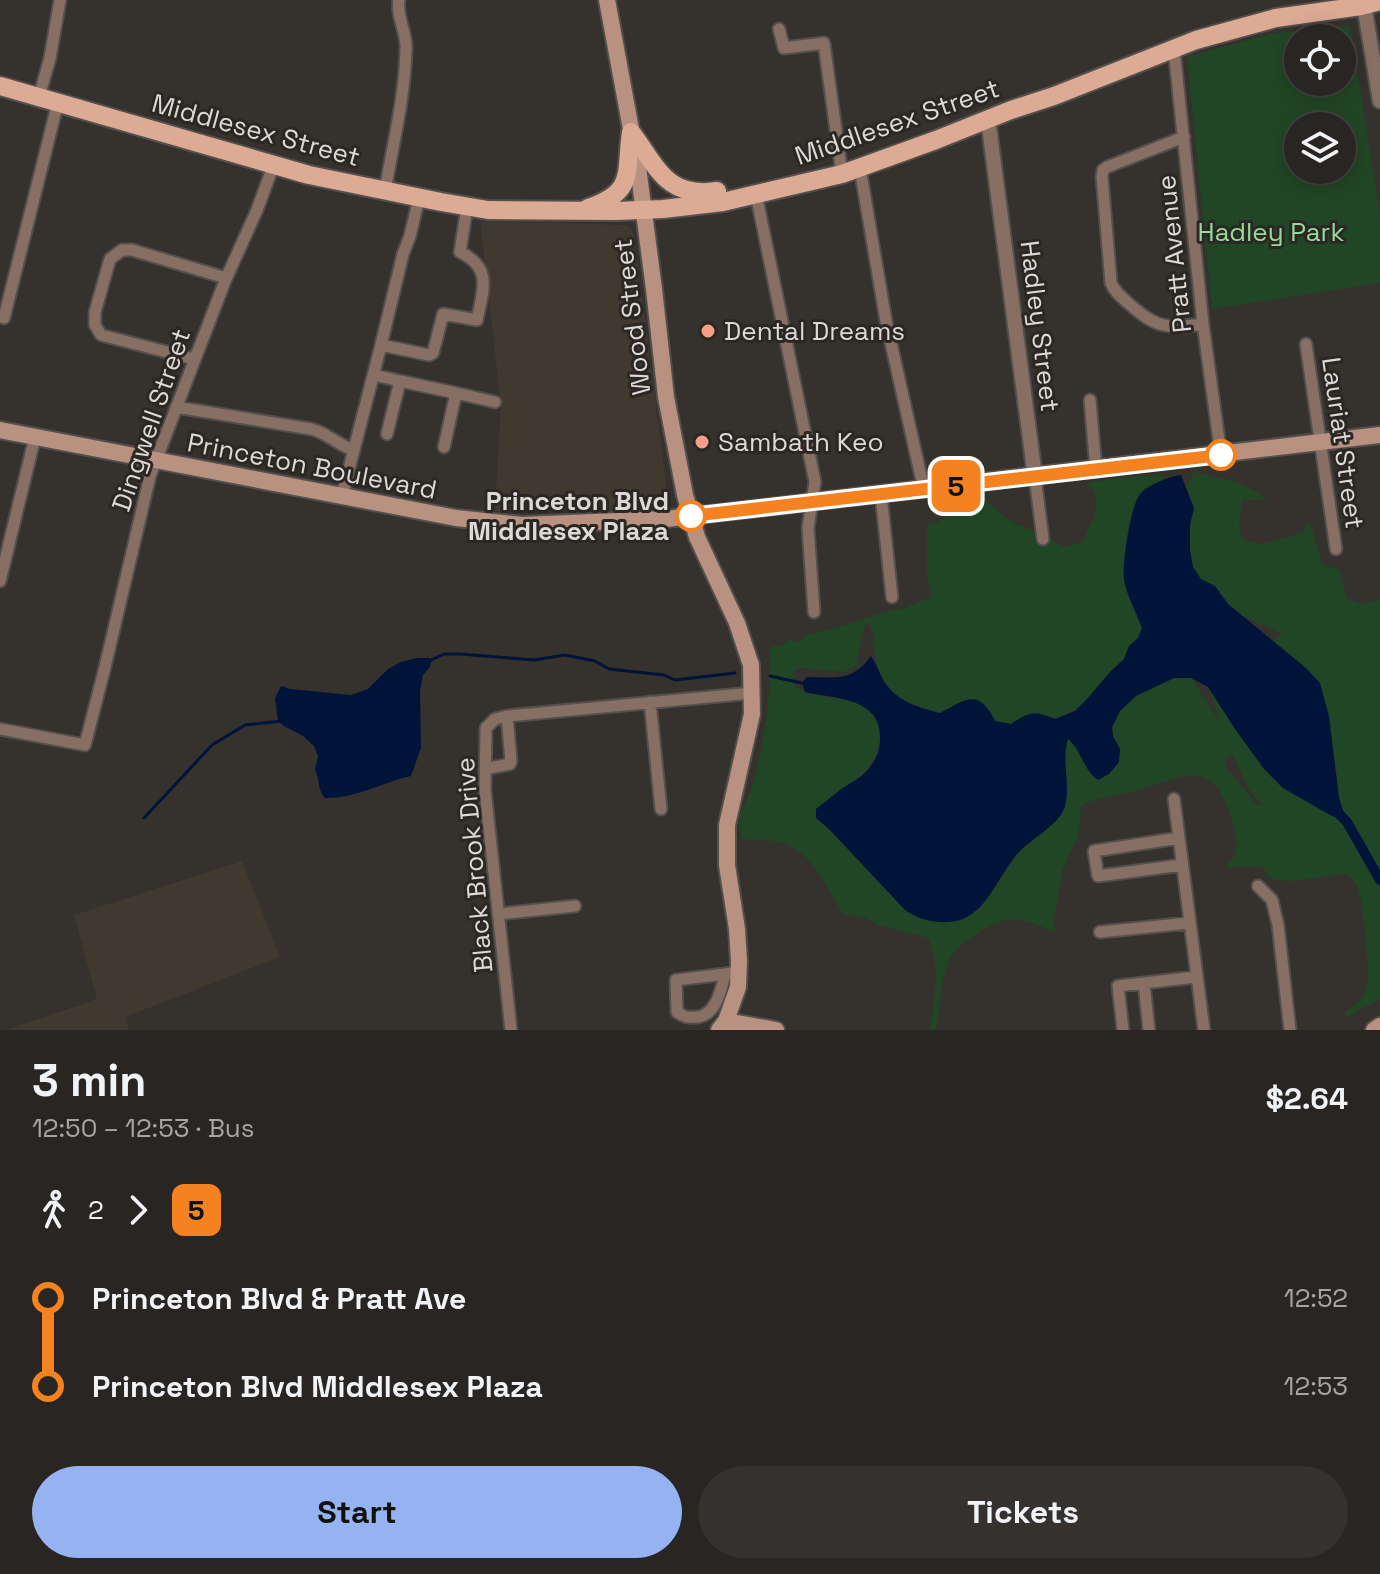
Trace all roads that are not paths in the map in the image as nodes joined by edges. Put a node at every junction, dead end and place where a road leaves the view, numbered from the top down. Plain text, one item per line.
1 (60, 0) edge
2 (399, 0) edge
3 (607, 0) edge
4 (1369, 2) edge
5 (779, 29) dead end
6 (1174, 49) junction
7 (0, 86) edge
8 (48, 100) junction
9 (1380, 101) edge
10 (988, 119) junction
11 (631, 132) junction
12 (1184, 137) junction
13 (274, 164) junction
14 (851, 171) junction
15 (800, 184) junction
16 (385, 191) junction
17 (756, 194) junction
18 (419, 198) junction
19 (467, 207) junction
20 (643, 210) junction
21 (578, 211) junction
22 (226, 278) junction
23 (4, 318) dead end
24 (1203, 324) junction
25 (1306, 344) dead end
26 (381, 345) junction
27 (194, 359) junction
28 (374, 375) junction
29 (400, 381) junction
30 (456, 393) junction
31 (1090, 400) dead end
32 (495, 402) dead end
33 (176, 407) junction
34 (0, 430) edge
35 (387, 434) dead end
36 (1380, 435) edge
37 (35, 437) junction
38 (1322, 442) junction
39 (444, 447) dead end
40 (354, 450) junction
41 (1221, 455) junction
42 (156, 461) junction
43 (1096, 470) junction
44 (1035, 477) junction
45 (924, 490) junction
46 (881, 495) junction
47 (342, 496) junction
48 (813, 503) junction
49 (691, 516) junction
50 (1043, 539) dead end
51 (1336, 549) dead end
52 (0, 581) edge
53 (892, 597) dead end
54 (814, 612) dead end
55 (752, 693) junction
56 (650, 702) junction
57 (507, 716) junction
58 (0, 729) edge
59 (485, 769) junction
60 (1174, 799) dead end
61 (661, 809) dead end
62 (1179, 838) junction
63 (1182, 865) junction
64 (1258, 886) dead end
65 (575, 906) dead end
66 (498, 914) junction
67 (1189, 923) junction
68 (1100, 932) dead end
69 (731, 973) junction
70 (1196, 977) junction
71 (1144, 983) junction
72 (723, 1026) edge
73 (1380, 1026) edge
74 (511, 1030) edge
75 (776, 1030) edge
76 (1123, 1030) edge
77 (1149, 1030) edge
78 (1204, 1030) edge
79 (1290, 1030) edge
80 (1374, 1030) edge

1 - 8 street
2 - 16 street
3 - 11 main road, Wood Street
4 - 6 main road, Middlesex Street
4 - 9 street
5 - 14 street
6 - 10 main road, Middlesex Street
6 - 12 street, Pratt Avenue
7 - 8 main road, Middlesex Street
8 - 13 main road, Middlesex Street
8 - 23 street
10 - 14 main road, Middlesex Street
10 - 44 street, Hadley Street
11 - 15 main road
11 - 20 main road, Wood Street
11 - 21 main road
12 - 24 street, Pratt Avenue
12 - 24 street
13 - 16 main road, Middlesex Street
13 - 22 street, Dingwell Street
14 - 15 main road, Middlesex Street
14 - 45 street
15 - 17 main road, Middlesex Street
16 - 18 main road, Middlesex Street
17 - 20 main road, Middlesex Street
17 - 48 street
18 - 19 main road, Middlesex Street
18 - 26 street
19 - 21 main road, Middlesex Street
19 - 26 street
20 - 21 main road, Middlesex Street
20 - 49 main road, Wood Street
22 - 27 street, Dingwell Street
22 - 27 street
24 - 41 street, Pratt Avenue
25 - 38 street, Lauriat Street
26 - 28 street
27 - 33 street, Dingwell Street
28 - 29 street
28 - 40 street
29 - 30 street
29 - 35 street
30 - 32 street
30 - 39 street
31 - 43 street
33 - 40 street
33 - 42 street, Dingwell Street
34 - 37 main road, Princeton Boulevard
36 - 38 main road, Princeton Boulevard
37 - 42 main road, Princeton Boulevard
37 - 52 street
38 - 41 main road, Princeton Boulevard
38 - 51 street, Lauriat Street
40 - 47 street
41 - 43 main road, Princeton Boulevard
42 - 47 main road, Princeton Boulevard
42 - 58 street, Dingwell Street
43 - 44 main road, Princeton Boulevard
44 - 45 main road, Princeton Boulevard
44 - 50 street, Hadley Street
45 - 46 main road, Princeton Boulevard
46 - 48 main road, Princeton Boulevard
46 - 53 street
47 - 49 main road, Princeton Boulevard
48 - 49 main road, Princeton Boulevard
48 - 54 street
49 - 55 main road, Wood Street
55 - 56 street
55 - 69 main road, Wood Street
56 - 57 street
56 - 61 street
57 - 59 street, Black Brook Drive
57 - 59 street
59 - 66 street, Black Brook Drive
60 - 62 street
62 - 63 street
62 - 63 street
63 - 67 street
64 - 79 street
65 - 66 street
66 - 74 street, Black Brook Drive
67 - 68 street
67 - 70 street
69 - 69 street
69 - 72 main road, Wood Street
70 - 71 street
70 - 78 street
71 - 76 street
71 - 77 street
72 - 75 main road
73 - 80 main road

